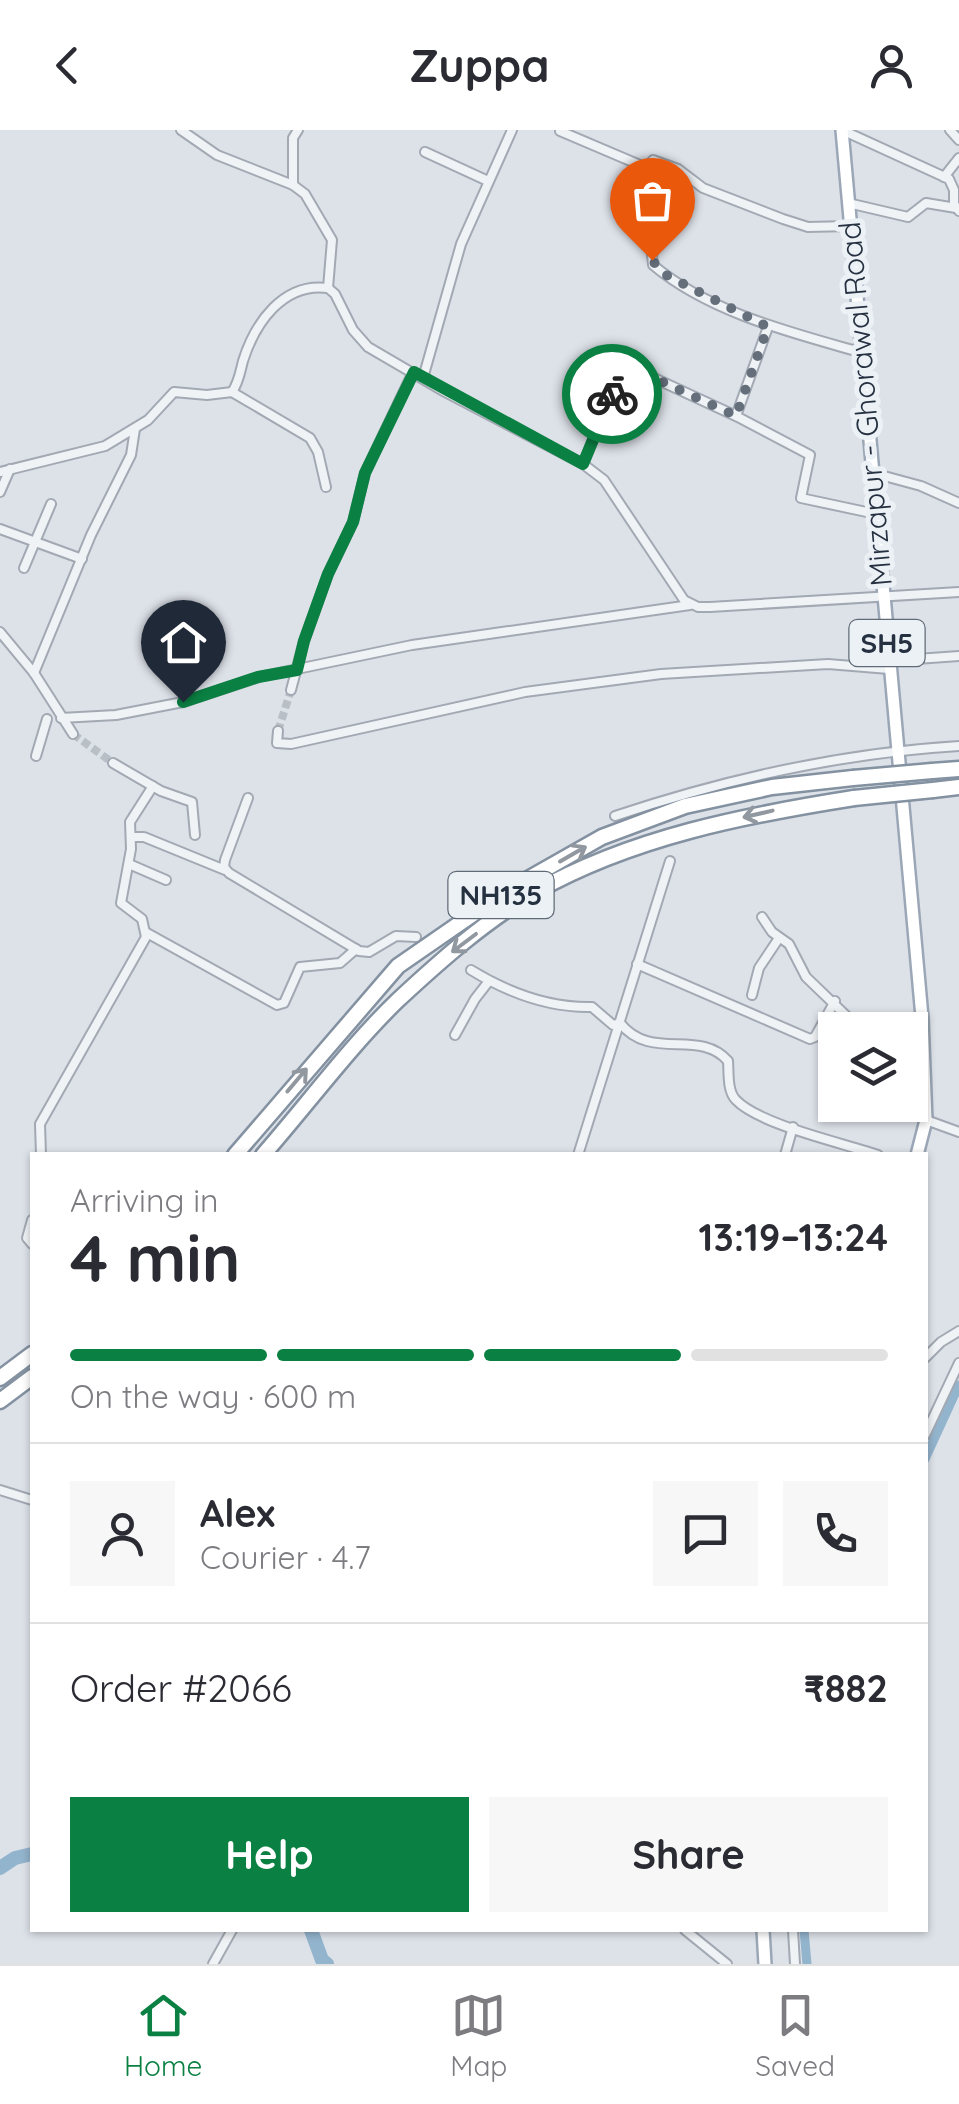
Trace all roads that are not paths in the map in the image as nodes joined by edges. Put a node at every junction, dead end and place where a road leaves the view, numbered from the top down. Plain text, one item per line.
1 (180, 130) edge
2 (298, 130) edge
3 (512, 130) edge
4 (842, 130) edge
5 (950, 130) edge
6 (560, 132) edge
7 (959, 140) edge
8 (425, 152) dead end
9 (959, 158) edge
10 (944, 177) junction
11 (488, 181) junction
12 (293, 185) junction
13 (848, 202) junction
14 (957, 209) edge
15 (850, 226) junction
16 (658, 238) dead end
17 (328, 288) junction
18 (768, 327) junction
19 (863, 352) junction
20 (414, 372) junction
21 (423, 378) junction
22 (232, 392) junction
23 (736, 416) junction
24 (135, 429) junction
25 (583, 464) junction
26 (5, 471) edge
27 (873, 474) junction
28 (326, 487) dead end
29 (0, 492) edge
30 (959, 503) edge
31 (50, 504) dead end
32 (876, 514) junction
33 (0, 530) edge
34 (34, 542) junction
35 (82, 559) junction
36 (24, 568) dead end
37 (959, 592) edge
38 (883, 594) junction
39 (691, 605) junction
40 (0, 632) edge
41 (959, 656) edge
42 (889, 665) junction
43 (297, 670) junction
44 (34, 673) junction
45 (291, 690) tunnel mouth
46 (61, 718) junction
47 (46, 719) dead end
48 (278, 732) dead end
49 (74, 734) tunnel mouth
50 (959, 746) edge
51 (897, 750) junction
52 (36, 756) dead end
53 (113, 763) tunnel mouth
54 (959, 769) edge
55 (153, 786) junction
56 (959, 787) edge
57 (248, 798) dead end
58 (615, 816) dead end
59 (195, 834) dead end
60 (132, 836) junction
61 (670, 862) dead end
62 (129, 864) junction
63 (225, 870) junction
64 (166, 880) dead end
65 (762, 918) dead end
66 (146, 933) junction
67 (416, 937) dead end
68 (779, 938) junction
69 (356, 949) junction
70 (638, 964) junction
71 (471, 970) dead end
72 (489, 981) junction
73 (752, 995) dead end
74 (835, 1002) junction
75 (844, 1012) edge
76 (921, 1012) edge
77 (620, 1023) junction
78 (455, 1036) dead end
79 (928, 1121) edge
80 (926, 1122) edge
81 (794, 1128) junction
82 (959, 1132) edge
83 (41, 1152) edge
84 (237, 1152) edge
85 (267, 1152) edge
86 (579, 1152) edge
87 (785, 1152) edge
88 (869, 1152) edge
89 (919, 1152) edge
90 (959, 1331) edge
91 (928, 1355) edge
92 (30, 1356) edge
93 (959, 1363) edge
94 (0, 1378) edge
95 (30, 1379) edge
96 (0, 1402) edge
97 (928, 1429) edge
98 (0, 1490) edge
99 (30, 1499) edge
100 (231, 1932) edge
101 (687, 1932) edge
102 (763, 1932) edge
103 (792, 1932) edge
104 (212, 1964) edge
105 (727, 1964) edge
106 (765, 1964) edge
107 (795, 1964) edge

1 - 12 street
2 - 12 street
3 - 11 street
4 - 10 street
4 - 13 main road, Mirzapur - Ghorawal Road / SH5
5 - 7 street
6 - 15 street
8 - 11 street
9 - 10 street
10 - 14 street
11 - 21 street
12 - 17 street
13 - 14 street
13 - 15 main road, Mirzapur - Ghorawal Road / SH5
15 - 19 main road, Mirzapur - Ghorawal Road / SH5
16 - 18 street
17 - 20 street
17 - 22 street
18 - 19 street
18 - 23 street
19 - 27 main road, Mirzapur - Ghorawal Road / SH5
20 - 21 street
20 - 43 street
21 - 25 street
22 - 24 street
22 - 28 street
23 - 25 street
23 - 32 street
24 - 26 street
24 - 35 street
25 - 39 street
26 - 29 street
27 - 30 street
27 - 32 main road, Mirzapur - Ghorawal Road / SH5
31 - 34 street
32 - 38 main road, Mirzapur - Ghorawal Road / SH5
33 - 34 street
34 - 35 street
34 - 36 street
35 - 44 street
37 - 38 street
38 - 39 street
38 - 42 main road, Mirzapur - Ghorawal Road / SH5
39 - 43 street
40 - 44 street
41 - 42 street
42 - 48 street
42 - 51 main road, Mirzapur - Ghorawal Road / SH5
43 - 45 street
43 - 46 street
44 - 46 street
46 - 49 street
47 - 52 street
50 - 51 street
51 - 58 street
51 - 76 main road, Mirzapur - Ghorawal Road / SH5
53 - 55 street
84 -> 54 highway, NH135, bridge
55 - 59 street
55 - 60 street
56 -> 85 highway, NH135, bridge
57 - 63 street
60 - 62 street
60 - 63 street
61 - 70 street
62 - 64 street
62 - 66 street
63 - 69 street
65 - 68 street
66 - 69 street
66 - 83 street
67 - 69 street
68 - 73 street
68 - 74 street
70 - 74 street
70 - 77 street
71 - 72 street
72 - 77 street
72 - 78 street
74 - 75 street
77 - 81 street
77 - 86 street
79 - 82 street
80 - 89 main road, Mirzapur - Ghorawal Road / SH5
81 - 87 street
81 - 88 street
90 - 91 street
92 - 94 highway
93 - 97 street
95 - 96 highway
98 - 99 street
100 - 104 street
101 - 105 street
102 - 106 main road
103 - 107 street

